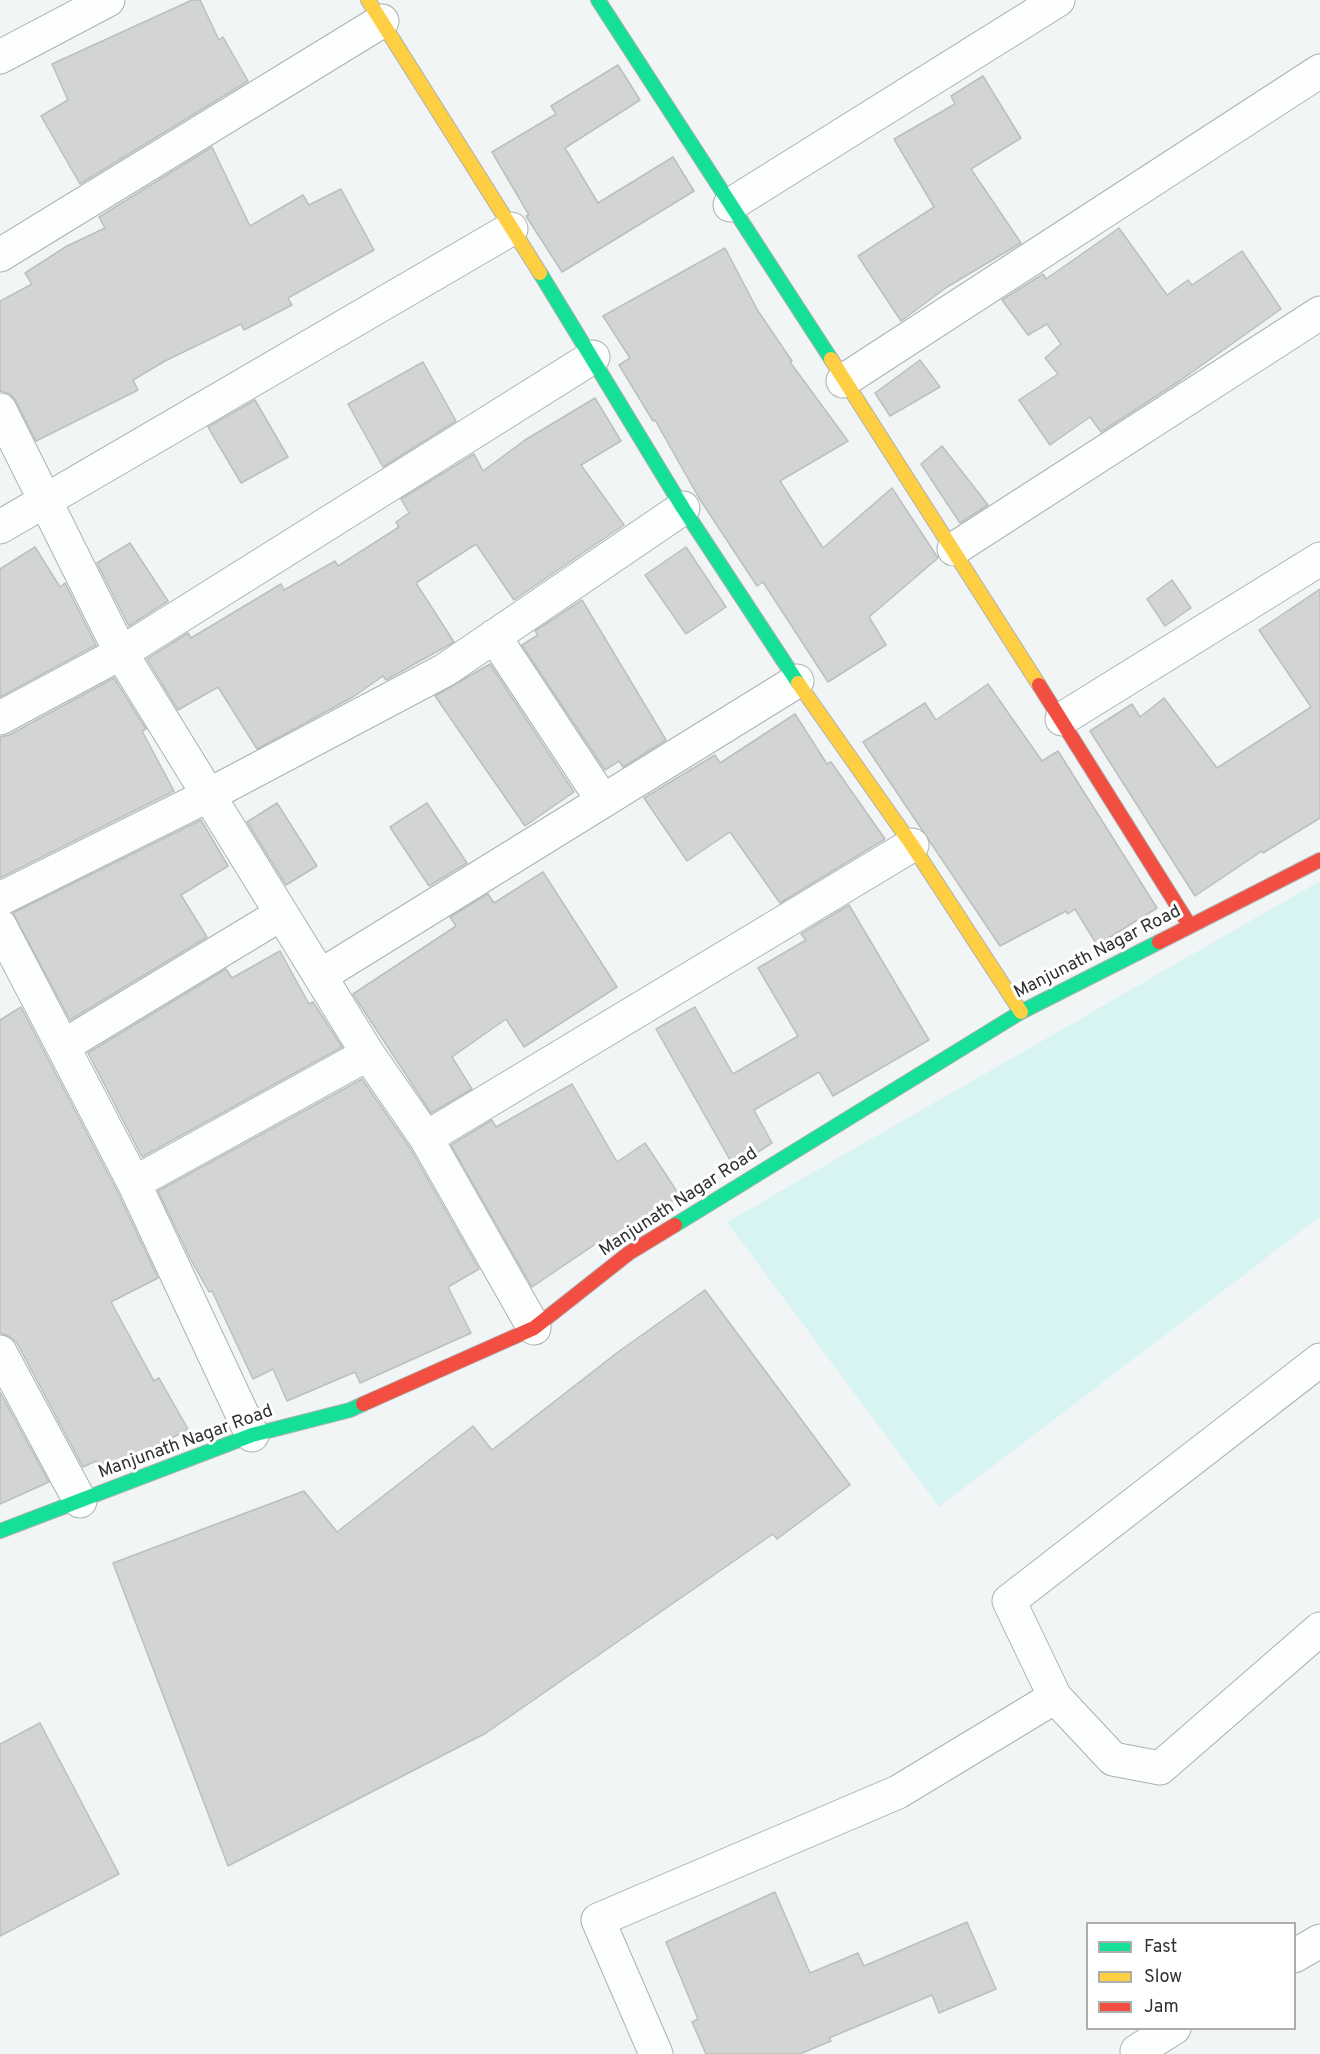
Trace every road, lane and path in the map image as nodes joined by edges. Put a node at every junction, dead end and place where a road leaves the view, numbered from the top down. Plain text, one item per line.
1 (108, 0) edge
2 (598, 0) edge
3 (1058, 0) edge
4 (375, 10) edge
5 (0, 57) edge
6 (1320, 71) edge
7 (730, 205) junction
8 (511, 229) junction
9 (0, 255) edge
10 (1320, 313) edge
11 (593, 357) junction
12 (843, 381) junction
13 (0, 410) edge
14 (43, 500) junction
15 (684, 508) junction
16 (0, 527) edge
17 (954, 549) junction
18 (1320, 559) edge
19 (494, 636) junction
20 (121, 653) junction
21 (797, 681) junction
22 (0, 718) edge
23 (1062, 719) junction
24 (207, 796) junction
25 (603, 801) junction
26 (912, 845) junction
27 (1320, 860) edge
28 (0, 899) edge
29 (281, 914) junction
30 (0, 926) edge
31 (1190, 926) junction
32 (320, 976) junction
33 (1021, 1012) junction
34 (64, 1045) junction
35 (368, 1054) junction
36 (426, 1138) junction
37 (134, 1183) junction
38 (534, 1328) junction
39 (0, 1352) edge
40 (1320, 1360) edge
41 (252, 1435) junction
42 (80, 1501) junction
43 (0, 1531) edge
44 (1320, 1629) edge
45 (1055, 1697) junction
46 (1320, 1941) edge
47 (1296, 1955) edge
48 (1171, 2030) edge
49 (656, 2054) edge
50 (1139, 2054) edge

1 - 5 street
2 - 7 street
3 - 7 street
4 - 8 street
4 - 9 street
6 - 12 street
7 - 12 street
8 - 11 street
8 - 14 street
10 - 17 street
11 - 15 street
11 - 20 street
12 - 17 street
13 - 14 street
14 - 16 street
14 - 20 street
15 - 19 street
15 - 21 street
17 - 23 street
18 - 23 street
19 - 24 street
19 - 25 street
20 - 22 street
20 - 24 street
21 - 25 street
21 - 26 street
23 - 31 street
24 - 28 street
24 - 29 street
25 - 32 street
26 - 33 street
26 - 36 street
27 - 31 street, Manjunath Nagar Road
29 - 32 street
29 - 34 street
30 - 34 street
31 - 33 street, Manjunath Nagar Road
32 - 35 street
33 - 38 street, Manjunath Nagar Road
34 - 37 street
35 - 36 street
35 - 37 street
36 - 38 street
37 - 41 street
38 - 41 street, Manjunath Nagar Road
39 - 42 street
40 - 45 street
41 - 42 street, Manjunath Nagar Road
42 - 43 street, Manjunath Nagar Road
44 - 45 street
45 - 49 street
46 - 47 street
48 - 50 street

